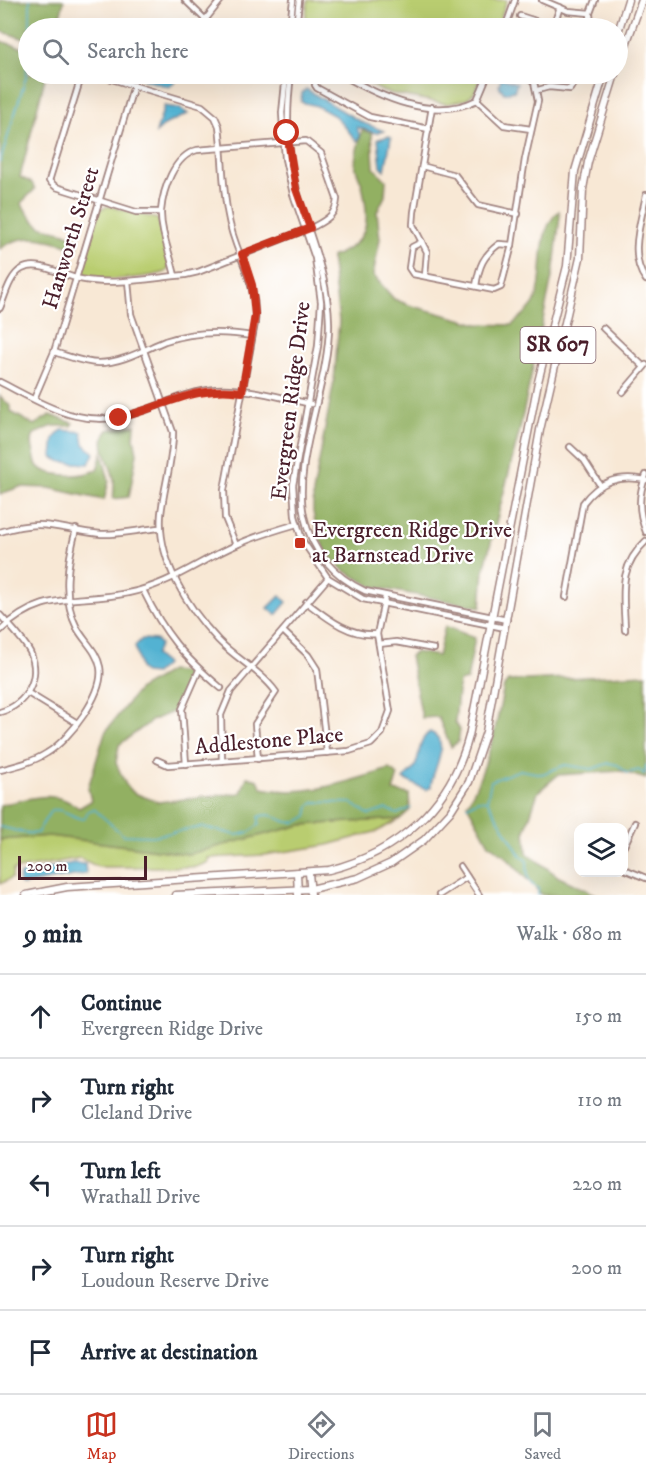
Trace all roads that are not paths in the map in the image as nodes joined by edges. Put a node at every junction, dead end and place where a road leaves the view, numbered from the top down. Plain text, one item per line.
1 (184, 0) edge
2 (221, 0) edge
3 (293, 0) edge
4 (299, 0) edge
5 (515, 0) edge
6 (542, 0) edge
7 (595, 0) edge
8 (628, 0) edge
9 (642, 0) edge
10 (560, 8) junction
11 (590, 13) junction
12 (520, 16) dead end
13 (203, 18) edge
14 (207, 18) edge
15 (291, 18) edge
16 (297, 18) edge
17 (509, 18) edge
18 (526, 18) edge
19 (557, 18) edge
20 (590, 18) edge
21 (622, 18) edge
22 (628, 39) edge
23 (79, 84) edge
24 (130, 84) edge
25 (286, 84) edge
26 (290, 84) edge
27 (315, 84) edge
28 (359, 84) edge
29 (484, 84) edge
30 (535, 84) edge
31 (573, 84) edge
32 (601, 84) edge
33 (612, 84) edge
34 (134, 85) junction
35 (538, 90) junction
36 (477, 100) junction
37 (432, 107) junction
38 (429, 129) junction
39 (531, 129) junction
40 (285, 142) junction
41 (222, 147) junction
42 (422, 166) junction
43 (646, 195) edge
44 (100, 201) junction
45 (161, 212) junction
46 (518, 214) junction
47 (308, 229) junction
48 (639, 231) junction
49 (646, 233) edge
50 (422, 242) junction
51 (512, 245) junction
52 (242, 254) junction
53 (175, 276) junction
54 (424, 276) junction
55 (76, 278) junction
56 (646, 280) edge
57 (128, 281) junction
58 (476, 286) junction
59 (0, 308) edge
60 (603, 327) dead end
61 (252, 336) junction
62 (143, 350) junction
63 (54, 352) junction
64 (645, 366) edge
65 (0, 382) edge
66 (242, 392) junction
67 (623, 392) dead end
68 (34, 399) junction
69 (308, 403) junction
70 (164, 404) junction
71 (316, 405) junction
72 (570, 447) dead end
73 (646, 478) edge
74 (600, 485) junction
75 (305, 522) junction
76 (296, 524) junction
77 (161, 528) junction
78 (76, 529) junction
79 (0, 532) edge
80 (646, 532) edge
81 (646, 541) edge
82 (236, 545) junction
83 (176, 578) junction
84 (328, 578) junction
85 (143, 590) junction
86 (385, 597) junction
87 (566, 597) dead end
88 (69, 598) junction
89 (306, 602) junction
90 (382, 604) junction
91 (0, 615) edge
92 (491, 616) junction
93 (507, 620) junction
94 (8, 623) junction
95 (489, 625) junction
96 (505, 628) junction
97 (625, 630) dead end
98 (0, 631) edge
99 (283, 632) junction
100 (377, 634) junction
101 (380, 644) junction
102 (434, 649) dead end
103 (250, 668) junction
104 (199, 670) junction
105 (221, 688) dead end
106 (28, 693) junction
107 (0, 712) edge
108 (76, 723) junction
109 (327, 753) junction
110 (258, 759) junction
111 (157, 760) dead end
112 (222, 761) junction
113 (186, 764) junction
114 (0, 770) edge
115 (636, 823) dead end
116 (628, 838) edge
117 (459, 866) dead end
118 (628, 871) edge
119 (297, 873) junction
120 (309, 873) junction
121 (466, 877) junction
122 (646, 878) edge
123 (298, 892) edge
124 (311, 892) edge
125 (26, 895) edge
126 (175, 895) edge
127 (439, 895) edge
128 (479, 895) edge

1 - 13 street
2 - 14 street
3 - 15 street
4 - 16 street
5 - 17 street
6 - 10 street
7 - 11 street
8 - 21 main road
9 - 22 main road
10 - 11 street
10 - 19 street
11 - 20 street
12 - 18 street
23 - 44 street
24 - 34 street
25 - 40 street, Evergreen Ridge Drive
26 - 40 street, Evergreen Ridge Drive
27 - 38 street
28 - 37 street
29 - 36 street
30 - 35 street
31 - 35 street
32 - 92 main road, SR 607
33 - 93 main road, SR 607
34 - 41 street
34 - 44 street, Hanworth Street
35 - 39 street
36 - 37 street
36 - 39 street
37 - 38 street
38 - 42 street
39 - 46 street
40 - 41 street
40 - 47 street, Evergreen Ridge Drive
40 - 47 street
41 - 45 street
41 - 52 street
42 - 46 street
42 - 50 street
43 - 48 street
44 - 45 street
44 - 55 street, Hanworth Street
45 - 53 street
46 - 51 street
47 - 52 street
47 - 69 street, Evergreen Ridge Drive
47 - 71 street, Evergreen Ridge Drive
48 - 49 street
48 - 56 street
50 - 54 street
50 - 54 street
51 - 58 street
51 - 58 street
52 - 53 street
52 - 61 street
53 - 57 street
54 - 58 street
55 - 57 street
55 - 59 street
55 - 63 street, Hanworth Street
57 - 62 street
60 - 64 street
61 - 62 street
61 - 66 street
62 - 63 street
62 - 70 street
63 - 68 street, Hanworth Street
64 - 67 street
65 - 68 street
66 - 69 street
66 - 70 street
66 - 82 street
68 - 70 street
69 - 71 street
69 - 76 street, Evergreen Ridge Drive
70 - 77 street
71 - 75 street, Evergreen Ridge Drive
72 - 74 street
73 - 74 street
73 - 80 street
74 - 87 street
75 - 76 street
75 - 86 street, Evergreen Ridge Drive
76 - 82 street
76 - 84 street, Evergreen Ridge Drive
77 - 78 street
77 - 83 street
78 - 79 street
78 - 88 street
81 - 97 street
82 - 83 street
83 - 85 street
83 - 103 street
84 - 89 street
84 - 90 street, Evergreen Ridge Drive
85 - 88 street
85 - 104 street
86 - 90 street, Addlestone Place
86 - 92 street, Evergreen Ridge Drive
88 - 94 street
88 - 108 street
89 - 99 street
89 - 100 street
90 - 95 street, Evergreen Ridge Drive
90 - 100 street, Addlestone Place
91 - 94 street
92 - 93 street, Evergreen Ridge Drive
92 - 95 main road, SR 607
93 - 96 main road, SR 607
94 - 98 street
94 - 106 street
95 - 96 street, Evergreen Ridge Drive
95 - 120 main road, SR 607
96 - 124 main road, SR 607
99 - 103 street
99 - 109 street
100 - 101 street, Addlestone Place
101 - 102 street
101 - 109 street, Addlestone Place
103 - 110 street
103 - 112 street
104 - 105 street
104 - 113 street
106 - 107 street
106 - 108 street
108 - 114 street
109 - 110 street, Addlestone Place
110 - 112 street, Addlestone Place
111 - 113 street, Addlestone Place
112 - 113 street, Addlestone Place
115 - 116 street
117 - 121 street
118 - 122 street
119 - 120 main road, SR 607
119 - 123 main road
119 - 125 main road, SR 607
120 - 124 main road
121 - 127 street
121 - 128 street
123 - 124 main road, SR 607
123 - 126 main road, SR 607

